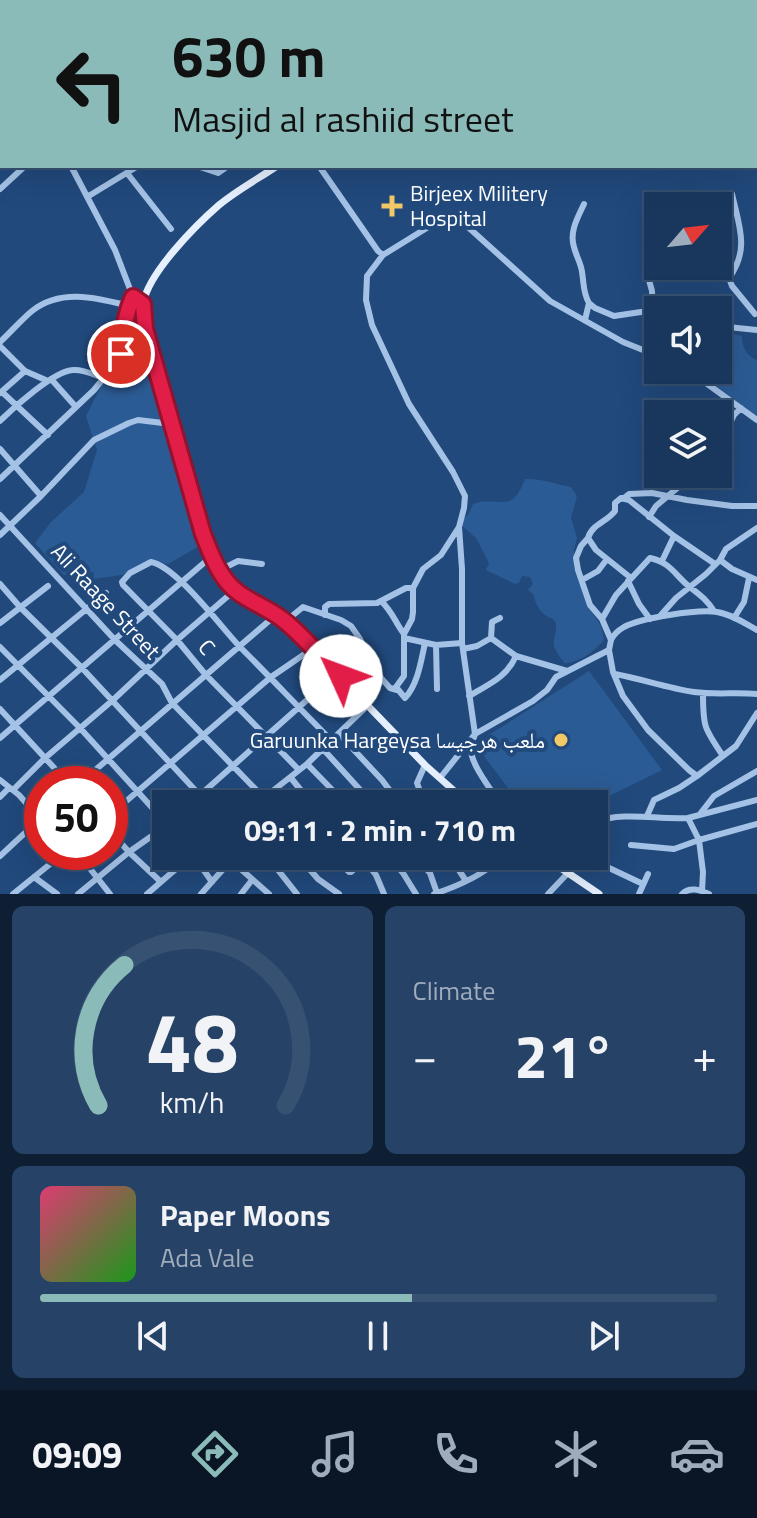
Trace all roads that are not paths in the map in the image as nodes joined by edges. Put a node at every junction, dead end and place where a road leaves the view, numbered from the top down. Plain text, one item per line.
1 (23, 168) edge
2 (72, 168) edge
3 (135, 168) edge
4 (203, 168) edge
5 (225, 168) edge
6 (258, 168) edge
7 (274, 168) edge
8 (320, 168) edge
9 (127, 173) junction
10 (260, 177) junction
11 (0, 189) edge
12 (732, 194) dead end
13 (87, 197) junction
14 (584, 204) dead end
15 (171, 229) dead end
16 (383, 255) junction
17 (732, 274) edge
18 (730, 280) edge
19 (133, 297) junction
20 (589, 303) junction
21 (143, 304) junction
22 (129, 306) junction
23 (644, 312) edge
24 (756, 312) edge
25 (585, 320) junction
26 (732, 327) edge
27 (754, 329) edge
28 (0, 344) edge
29 (644, 350) edge
30 (25, 371) junction
31 (104, 378) junction
32 (50, 380) junction
33 (708, 384) edge
34 (1, 392) edge
35 (17, 405) junction
36 (76, 407) junction
37 (741, 408) junction
38 (732, 419) edge
39 (757, 420) edge
40 (0, 421) edge
41 (171, 424) junction
42 (48, 435) junction
43 (0, 449) edge
44 (16, 465) junction
45 (0, 479) edge
46 (677, 488) edge
47 (41, 496) junction
48 (667, 496) junction
49 (624, 498) junction
50 (757, 506) edge
51 (0, 515) edge
52 (649, 517) junction
53 (10, 526) junction
54 (459, 527) junction
55 (757, 528) edge
56 (0, 535) edge
57 (674, 536) junction
58 (588, 538) junction
59 (212, 556) junction
60 (607, 559) junction
61 (662, 561) junction
62 (718, 562) junction
63 (262, 564) dead end
64 (220, 570) junction
65 (749, 578) junction
66 (629, 579) junction
67 (582, 580) junction
68 (757, 580) edge
69 (181, 583) junction
70 (0, 584) edge
71 (48, 586) dead end
72 (689, 587) junction
73 (413, 588) junction
74 (235, 590) junction
75 (106, 593) dead end
76 (381, 601) junction
77 (20, 607) junction
78 (87, 609) junction
79 (714, 611) junction
80 (148, 612) junction
81 (209, 613) junction
82 (277, 614) junction
83 (325, 615) junction
84 (659, 617) junction
85 (500, 618) dead end
86 (734, 618) junction
87 (602, 619) junction
88 (650, 619) junction
89 (0, 623) edge
90 (289, 624) junction
91 (757, 630) edge
92 (404, 636) junction
93 (51, 637) junction
94 (491, 638) junction
95 (115, 640) junction
96 (177, 640) junction
97 (611, 640) junction
98 (425, 643) junction
99 (239, 645) junction
100 (436, 645) junction
101 (462, 646) junction
102 (0, 647) edge
103 (312, 649) junction
104 (609, 650) junction
105 (516, 656) junction
106 (18, 666) junction
107 (82, 668) junction
108 (145, 669) junction
109 (567, 671) junction
110 (205, 674) junction
111 (615, 674) junction
112 (341, 676) junction
113 (271, 677) junction
114 (0, 680) edge
115 (437, 689) dead end
116 (397, 690) junction
117 (703, 693) junction
118 (757, 694) edge
119 (49, 696) junction
120 (469, 696) junction
121 (113, 700) junction
122 (172, 703) junction
123 (238, 705) junction
124 (367, 706) junction
125 (299, 708) junction
126 (0, 709) edge
127 (757, 713) edge
128 (14, 726) junction
129 (80, 728) junction
130 (140, 731) junction
131 (203, 734) junction
132 (339, 734) junction
133 (475, 734) junction
134 (266, 737) junction
135 (0, 738) edge
136 (332, 741) junction
137 (323, 749) junction
138 (723, 756) junction
139 (45, 758) junction
140 (108, 758) junction
141 (171, 762) junction
142 (307, 764) junction
143 (425, 765) junction
144 (52, 766) edge
145 (99, 766) edge
146 (233, 766) junction
147 (299, 770) junction
148 (757, 771) edge
149 (697, 776) junction
150 (291, 778) junction
151 (440, 778) junction
152 (0, 780) edge
153 (11, 789) junction
154 (196, 790) edge
155 (206, 790) edge
156 (256, 790) edge
157 (274, 790) edge
158 (301, 790) edge
159 (332, 790) edge
160 (360, 790) edge
161 (390, 790) edge
162 (420, 790) edge
163 (453, 790) edge
164 (491, 790) edge
165 (137, 791) junction
166 (0, 797) edge
167 (128, 799) edge
168 (757, 800) edge
169 (24, 802) edge
170 (152, 808) edge
171 (700, 814) junction
172 (647, 816) junction
173 (608, 817) edge
174 (688, 818) junction
175 (757, 824) edge
176 (24, 834) edge
177 (152, 835) edge
178 (699, 840) junction
179 (631, 845) dead end
180 (129, 852) junction
181 (1, 854) edge
182 (608, 867) edge
183 (43, 870) edge
184 (92, 870) edge
185 (175, 870) edge
186 (203, 870) edge
187 (221, 870) edge
188 (242, 870) edge
189 (278, 870) edge
190 (310, 870) edge
191 (372, 870) edge
192 (401, 870) edge
193 (427, 870) edge
194 (459, 870) edge
195 (482, 870) edge
196 (562, 870) edge
197 (567, 874) junction
198 (648, 874) dead end
199 (34, 877) junction
200 (99, 879) junction
201 (252, 880) junction
202 (466, 881) junction
203 (161, 882) junction
204 (212, 882) junction
205 (458, 884) junction
206 (643, 884) junction
207 (153, 892) edge
208 (706, 893) edge
209 (13, 894) edge
210 (57, 894) edge
211 (78, 894) edge
212 (110, 894) edge
213 (201, 894) edge
214 (241, 894) edge
215 (269, 894) edge
216 (297, 894) edge
217 (339, 894) edge
218 (384, 894) edge
219 (416, 894) edge
220 (436, 894) edge
221 (463, 894) edge
222 (548, 894) edge
223 (599, 894) edge
224 (639, 894) edge
225 (682, 894) edge

1 - 11 street
2 - 13 street
3 - 9 street
4 - 5 street
6 - 10 street
7 - 10 main road
8 - 16 street
9 - 13 street
9 - 15 street
10 - 21 main road
12 - 17 street
13 - 19 street
14 - 20 street
16 - 25 street
16 - 54 street
18 - 24 street
19 - 21 street
19 - 22 street
20 - 23 street
20 - 25 street
21 - 41 main road
22 - 28 street
22 - 31 street
24 - 27 street
25 - 29 street
26 - 27 street
28 - 30 street
30 - 32 street
30 - 34 street
31 - 32 street
31 - 36 street
32 - 35 street
32 - 36 street
33 - 37 street
34 - 35 street
35 - 40 street
35 - 42 street
36 - 42 street
37 - 38 street
37 - 39 street
41 - 47 street
41 - 59 main road
42 - 44 street
43 - 44 street
44 - 45 street
44 - 47 street
46 - 48 street
47 - 53 street
48 - 49 street
48 - 50 street
48 - 52 street
49 - 52 street
49 - 58 street
51 - 53 street, Ali Raage Street
52 - 57 street
53 - 56 street
53 - 78 street, Ali Raage Street
54 - 73 street
54 - 101 street
55 - 62 street
57 - 61 street
57 - 62 street
58 - 60 street
58 - 67 street
59 - 64 main road
59 - 69 street
60 - 66 street
60 - 67 street
61 - 66 street
61 - 72 street
62 - 65 street
62 - 72 street
63 - 64 street
64 - 74 main road
65 - 68 street
65 - 86 street
66 - 87 street
66 - 88 street
67 - 87 street
69 - 80 street
69 - 80 street, C
69 - 81 street
70 - 77 street
71 - 77 street
72 - 79 street
72 - 84 street
73 - 76 street
73 - 92 street
74 - 81 street
74 - 82 main road
75 - 78 street
76 - 83 street
76 - 92 street
77 - 89 street
77 - 93 street
78 - 93 street
78 - 95 street, Ali Raage Street
79 - 84 street
79 - 86 street
80 - 95 street
80 - 96 street, C
81 - 96 street
81 - 99 street
82 - 90 main road
82 - 99 street
83 - 90 street
83 - 116 street
84 - 88 street
85 - 94 street
86 - 91 street
87 - 97 street
88 - 97 street
90 - 103 main road
92 - 98 street
92 - 116 street
93 - 106 street
93 - 107 street
94 - 101 street
94 - 105 street
95 - 107 street
95 - 108 street, Ali Raage Street
96 - 108 street
96 - 110 street, C
97 - 104 street
98 - 100 street
98 - 116 street
99 - 110 street
99 - 113 street
100 - 101 street
100 - 115 street
101 - 120 street
102 - 106 street
103 - 112 main road
103 - 113 street
104 - 109 street
104 - 111 street
105 - 109 street
105 - 120 street
106 - 114 street
106 - 119 street
107 - 119 street
107 - 121 street
108 - 121 street
108 - 122 street, Ali Raage Street
109 - 133 street
110 - 122 street
110 - 123 street, C
111 - 117 street
111 - 149 street
112 - 124 main road
112 - 125 street
113 - 123 street
113 - 125 street
117 - 118 street
117 - 138 street
119 - 128 street
119 - 129 street
120 - 133 street
121 - 129 street
121 - 130 street
122 - 130 street
122 - 131 street, Ali Raage Street
123 - 131 street
123 - 134 street, C
124 - 132 street
124 - 143 main road
125 - 134 street
125 - 136 street
126 - 128 street
127 - 138 street
128 - 135 street
128 - 139 street
129 - 139 street
129 - 140 street
130 - 140 street
130 - 141 street
131 - 141 street
131 - 146 street, Ali Raage Street
132 - 136 street
132 - 161 street
133 - 151 street
133 - 164 street
134 - 146 street
134 - 147 street, C
136 - 137 street
137 - 142 street
137 - 160 street
138 - 149 street
139 - 144 street
139 - 153 street
140 - 145 street
140 - 165 street
141 - 154 street
141 - 165 street
142 - 147 street
142 - 159 street
143 - 151 main road
143 - 162 street
146 - 155 street
146 - 156 street, Ali Raage Street
147 - 150 street
148 - 171 street
149 - 172 street
150 - 157 street
150 - 158 street
151 - 163 main road
152 - 153 street
153 - 166 street
153 - 169 street
165 - 167 street
165 - 170 street
168 - 171 street
171 - 174 street
172 - 173 street
172 - 174 street
174 - 178 street
175 - 178 street
176 - 181 street
177 - 180 street
178 - 179 street
178 - 208 street
180 - 200 street
180 - 203 street
182 - 206 street
183 - 199 street
184 - 200 street
185 - 203 street
186 - 204 street
187 - 204 street
188 - 201 street
189 - 216 street
190 - 217 street
191 - 218 street
192 - 219 street
193 - 220 street
194 - 202 street
195 - 202 street
196 - 197 main road
197 - 222 street
197 - 223 main road
198 - 206 street
199 - 209 street
199 - 210 street
200 - 211 street
200 - 212 street
201 - 214 street
201 - 215 street
202 - 205 street
203 - 207 street
204 - 213 street
205 - 220 street
205 - 221 street
206 - 224 street
208 - 225 street

